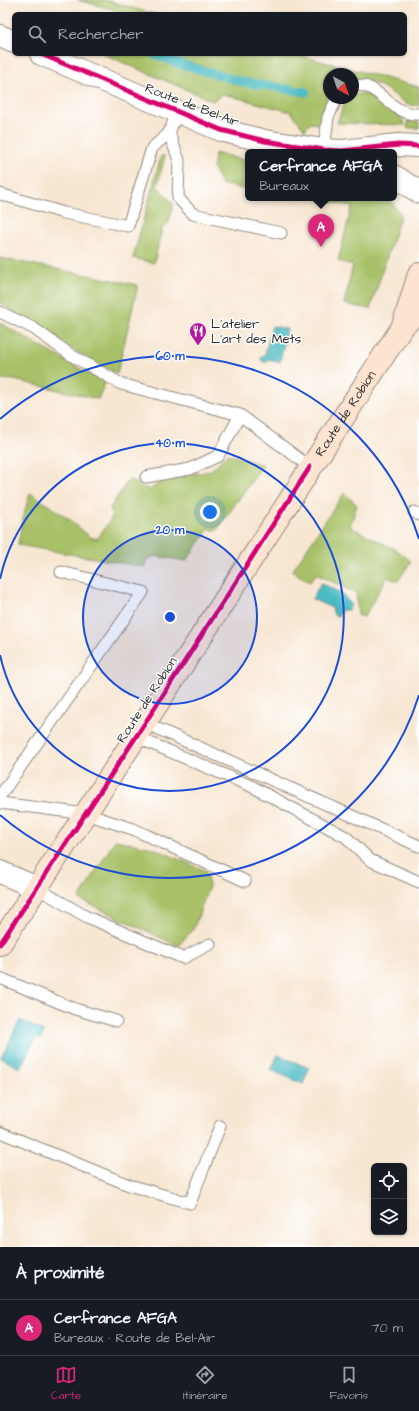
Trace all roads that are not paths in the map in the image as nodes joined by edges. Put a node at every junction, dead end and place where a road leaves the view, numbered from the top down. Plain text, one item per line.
1 (0, 36) edge
2 (12, 41) edge
3 (46, 56) edge
4 (359, 86) edge
5 (334, 104) edge
6 (177, 113) junction
7 (419, 114) edge
8 (169, 133) junction
9 (419, 146) edge
10 (323, 149) edge
11 (336, 149) edge
12 (357, 149) edge
13 (397, 178) edge
14 (419, 192) edge
15 (0, 194) edge
16 (281, 233) dead end
17 (419, 274) edge
18 (419, 311) edge
19 (0, 312) edge
20 (403, 326) junction
21 (240, 415) junction
22 (310, 467) junction
23 (146, 476) dead end
24 (60, 572) dead end
25 (140, 730) junction
26 (0, 796) edge
27 (0, 803) edge
28 (86, 814) junction
29 (419, 846) edge
30 (0, 872) edge
31 (245, 881) dead end
32 (419, 882) edge
33 (37, 888) junction
34 (0, 944) edge
35 (210, 944) dead end
36 (0, 978) edge
37 (116, 1021) dead end
38 (220, 1126) dead end
39 (0, 1132) edge

1 - 2 street
3 - 6 street, Route de Bel-Air
4 - 7 lane
5 - 11 lane
6 - 8 lane
6 - 10 street, Route de Bel-Air
8 - 15 lane
8 - 16 lane
9 - 12 street, Route de Bel-Air
13 - 14 street
17 - 20 main road, Route de Robion
18 - 20 main road, Route de Robion
19 - 21 lane
20 - 22 main road, Route de Robion
21 - 22 lane
21 - 23 lane
22 - 25 main road, Route de Robion
24 - 26 lane
25 - 28 main road, Route de Robion
25 - 29 lane
25 - 32 lane
27 - 28 lane
28 - 31 lane
28 - 33 main road, Route de Robion
30 - 33 street
33 - 34 main road, Route de Robion
33 - 35 lane
36 - 37 lane
38 - 39 lane

